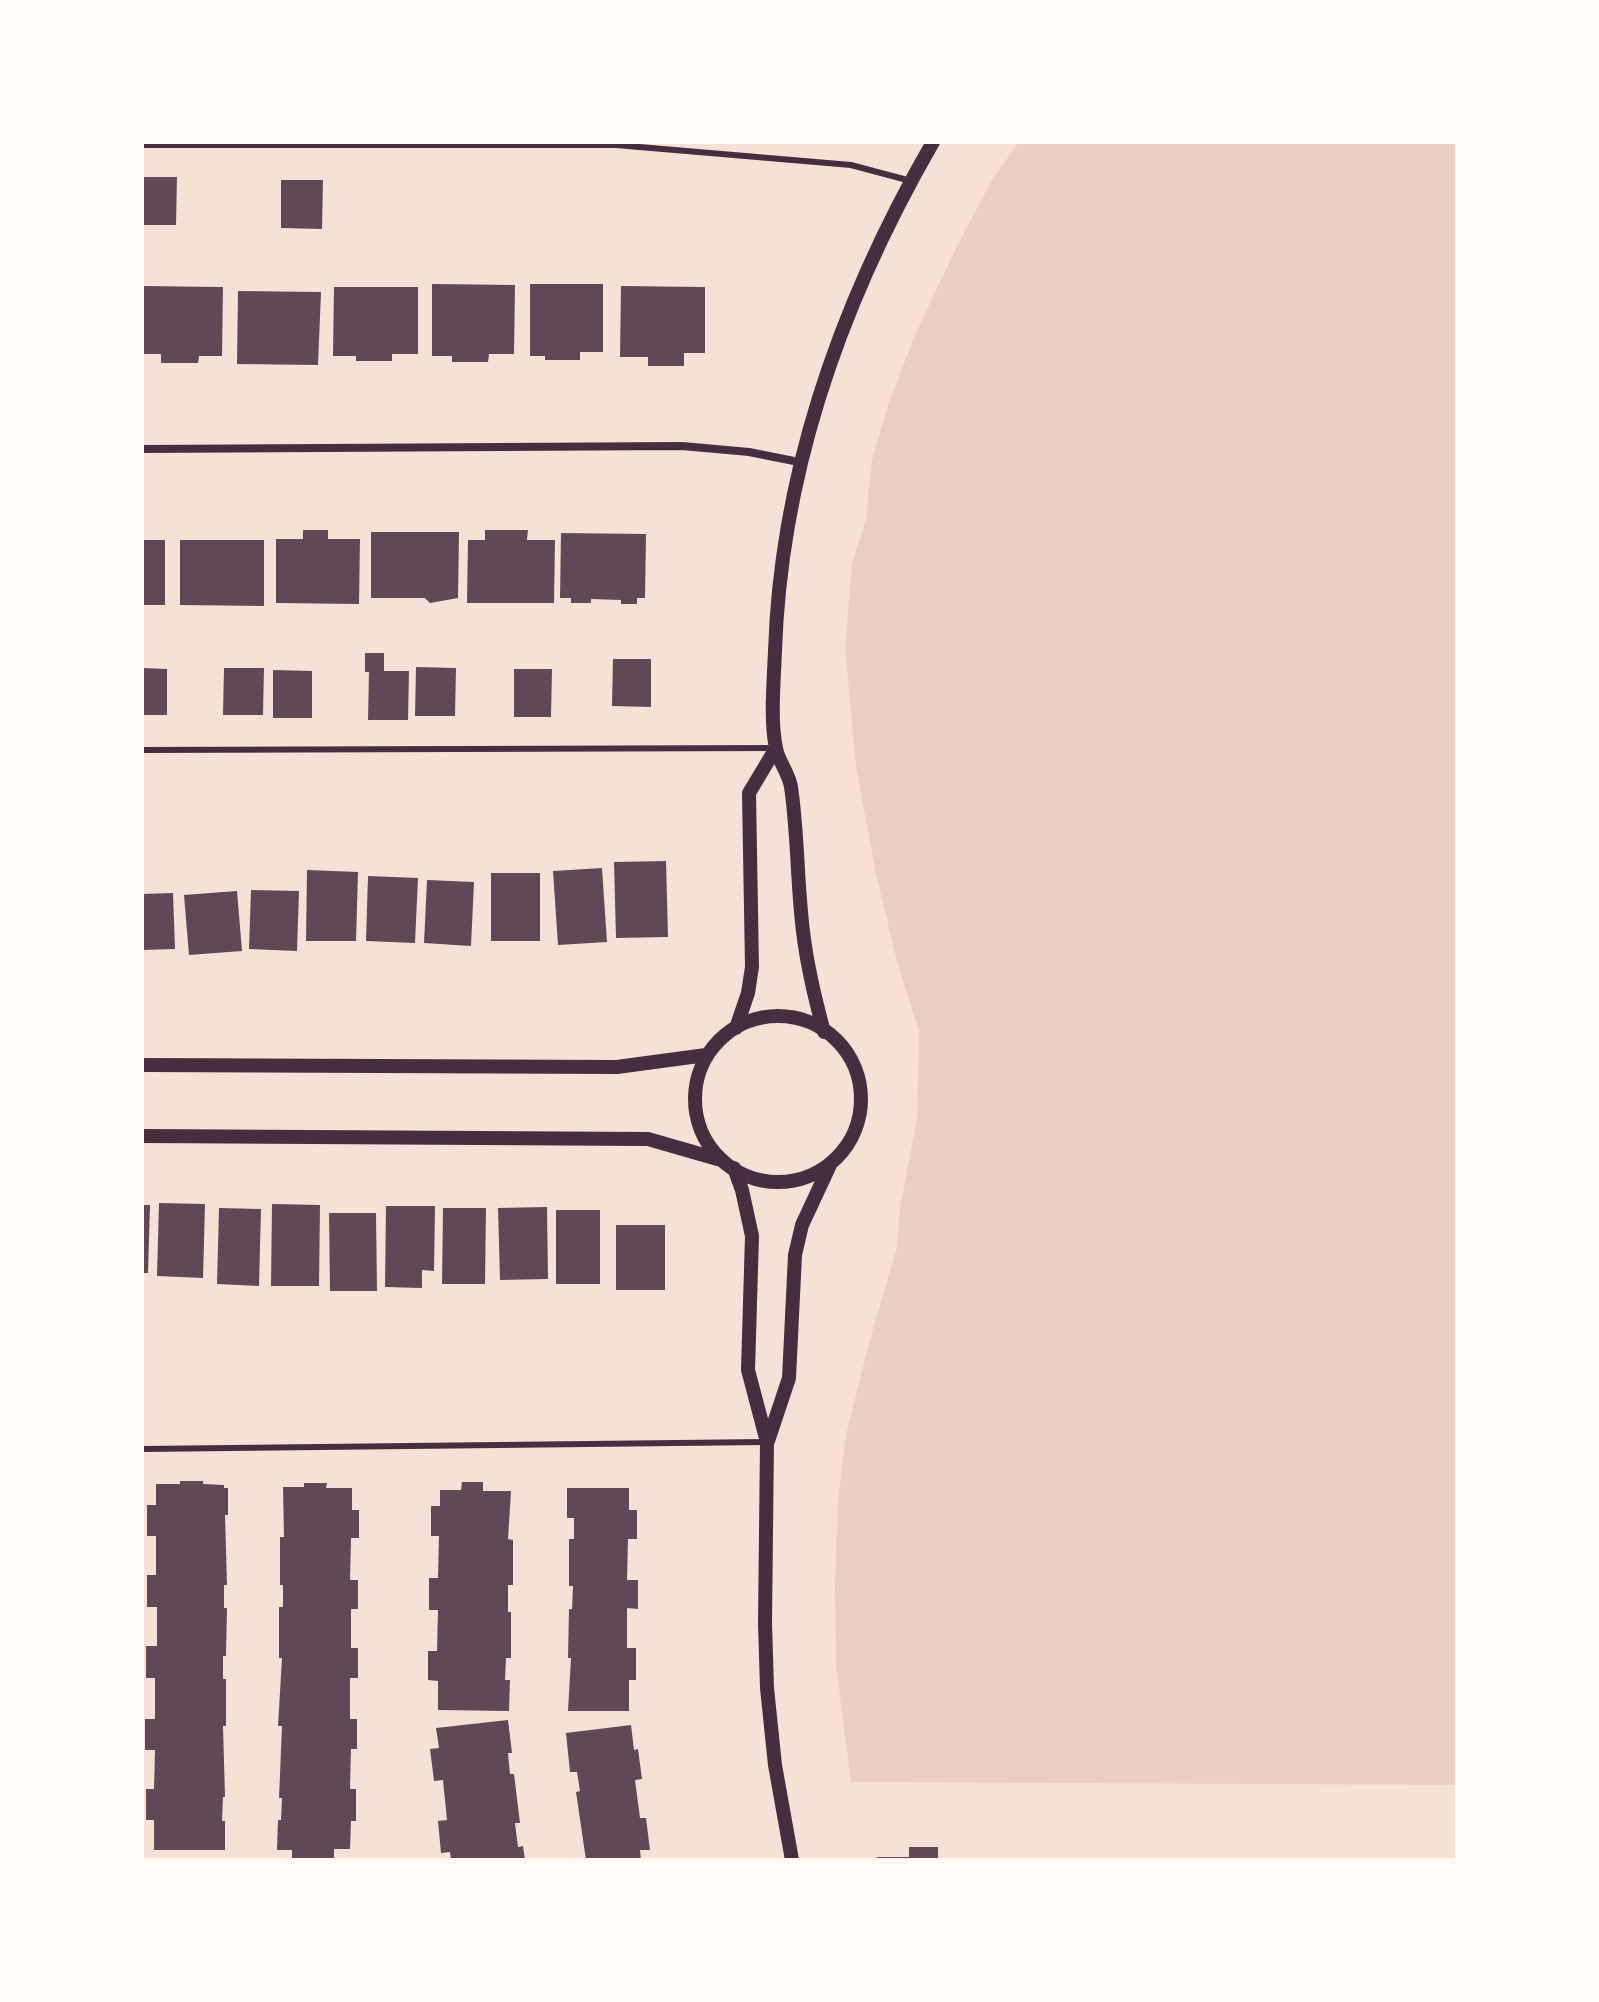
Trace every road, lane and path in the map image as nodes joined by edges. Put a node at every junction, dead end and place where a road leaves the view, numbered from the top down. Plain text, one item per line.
1 (933, 142) edge
2 (616, 144) edge
3 (142, 145) edge
4 (911, 181) junction
5 (142, 449) edge
6 (799, 462) junction
7 (776, 748) junction
8 (142, 750) edge
9 (736, 1028) junction
10 (824, 1032) junction
11 (706, 1055) junction
12 (142, 1065) edge
13 (142, 1136) edge
14 (834, 1158) junction
15 (727, 1164) junction
16 (767, 1442) junction
17 (142, 1449) edge
18 (792, 1860) edge

1 - 4 street
2 - 3 lane
2 - 4 lane
4 - 6 street
5 - 6 street
6 - 7 street
7 - 8 lane
7 - 9 street
7 - 10 street
9 - 10 street
9 - 11 street
10 - 14 street
11 - 12 street
11 - 15 street
13 - 15 street
14 - 15 street
14 - 16 street
15 - 16 street
16 - 17 lane
16 - 18 street

